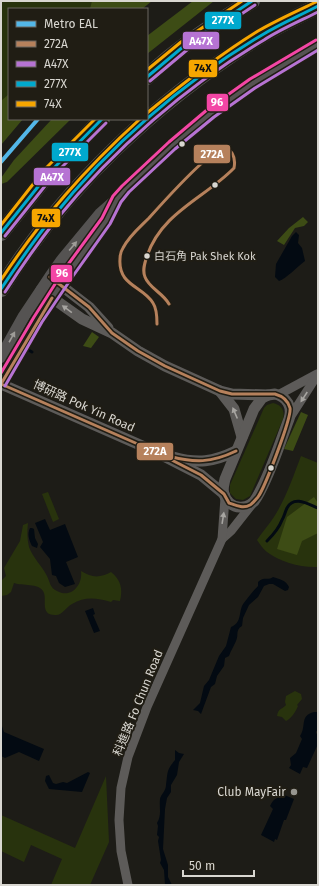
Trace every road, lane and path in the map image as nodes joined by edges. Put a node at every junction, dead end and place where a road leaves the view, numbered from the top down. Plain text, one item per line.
1 (252, 1) edge
2 (318, 6) edge
3 (318, 44) edge
4 (148, 76) edge
5 (148, 118) edge
6 (101, 120) edge
7 (146, 120) edge
8 (117, 199) junction
9 (1, 233) edge
10 (50, 277) junction
11 (61, 285) junction
12 (1, 289) edge
13 (41, 290) junction
14 (52, 298) junction
15 (112, 333) junction
16 (1, 357) edge
17 (318, 374) edge
18 (1, 384) edge
19 (220, 392) junction
20 (273, 395) junction
21 (289, 419) junction
22 (242, 437) junction
23 (236, 451) junction
24 (156, 452) junction
25 (224, 496) junction
26 (258, 497) junction
27 (222, 539) junction
28 (128, 885) edge

1 - 4 highway
2 - 5 highway
3 - 8 main road
6 - 9 highway
7 - 12 highway
10 -> 8 main road
8 - 11 main road
10 - 11 street
10 - 13 main road
11 - 14 main road
11 - 15 street
13 - 14 street
16 -> 13 main road
15 -> 14 street
14 - 18 main road
15 - 19 street
17 - 20 street, 科進路 Fo Chun Road
17 -> 21 street, 科進路 Fo Chun Road
18 - 24 street, 博研路 Pok Yin Road
19 - 20 street
22 -> 19 street
20 - 21 street, 科進路 Fo Chun Road
20 - 22 street, 科進路 Fo Chun Road
21 - 26 street, 科進路 Fo Chun Road
22 - 23 street, 科進路 Fo Chun Road
23 - 24 street, 博研路 Pok Yin Road
23 - 25 street, 科進路 Fo Chun Road
24 - 25 street, 博研路 Pok Yin Road
25 - 26 street
27 -> 25 street, 科進路 Fo Chun Road
26 - 27 street, 科進路 Fo Chun Road
27 - 28 street, 科進路 Fo Chun Road

